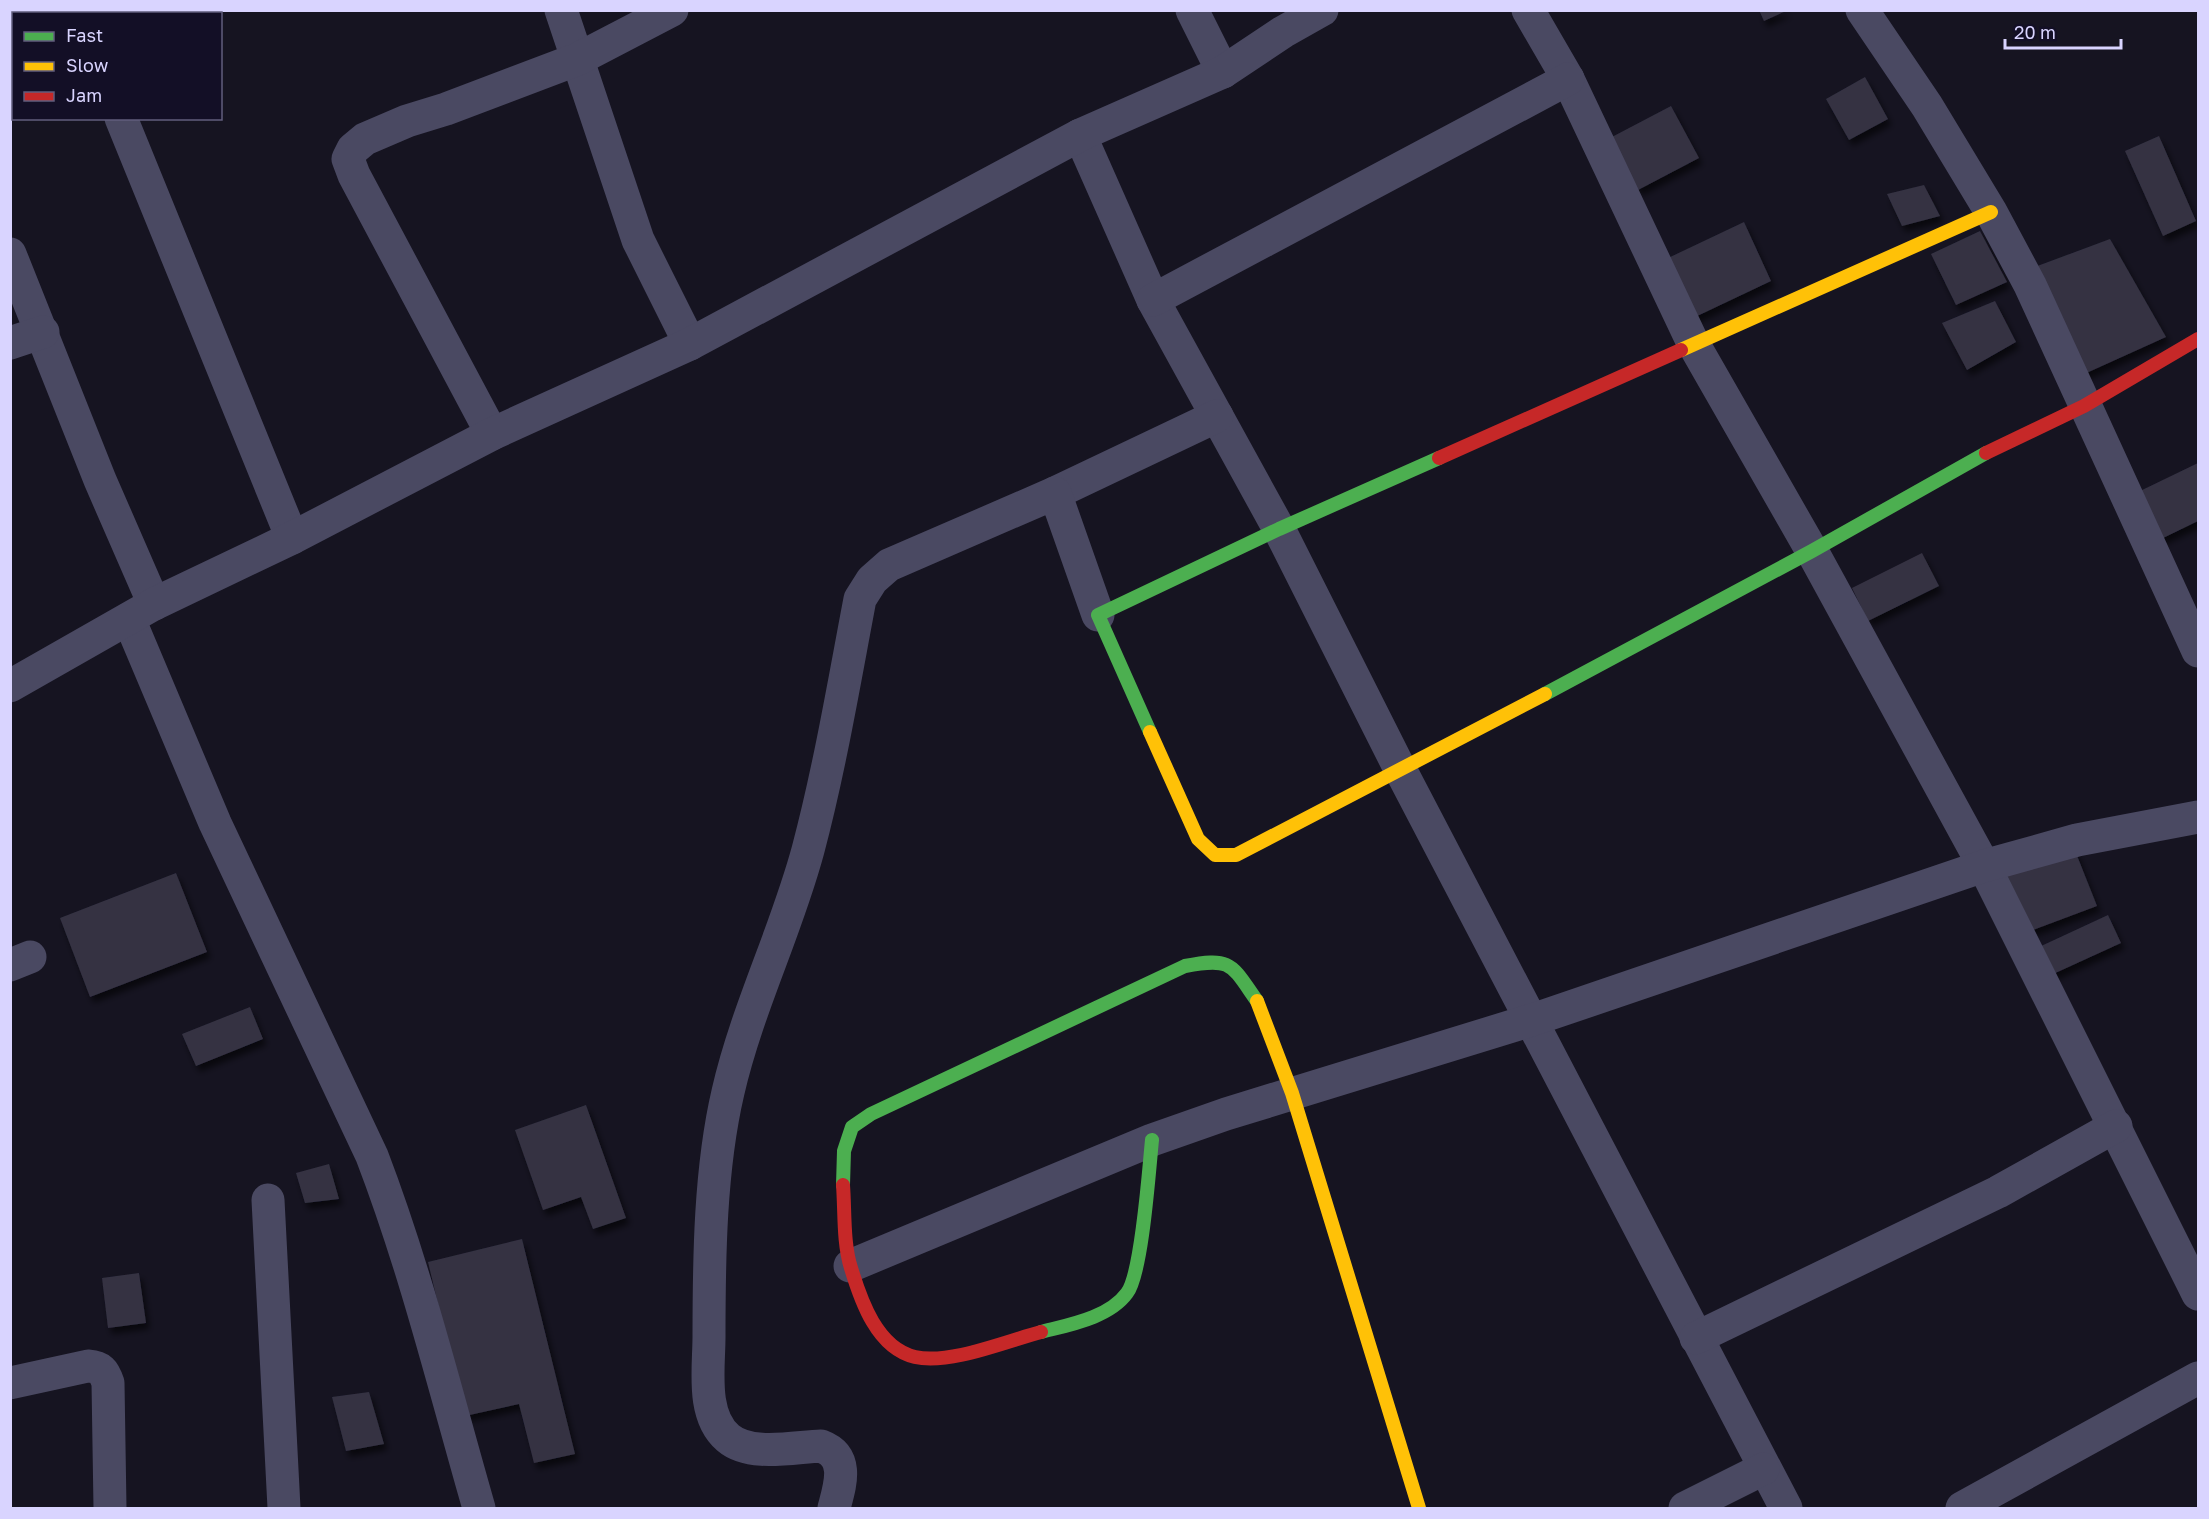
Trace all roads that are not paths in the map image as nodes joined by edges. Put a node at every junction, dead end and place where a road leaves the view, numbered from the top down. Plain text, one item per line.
1 (561, 10) edge
2 (672, 10) edge
3 (1192, 10) edge
4 (1322, 10) edge
5 (1528, 10) edge
6 (1862, 10) edge
7 (578, 59) junction
8 (1223, 72) junction
9 (1568, 79) junction
10 (122, 120) edge
11 (1080, 135) junction
12 (1991, 212) junction
13 (10, 254) edge
14 (1153, 300) junction
15 (43, 332) junction
16 (2199, 339) edge
17 (1693, 343) junction
18 (10, 344) edge
19 (690, 344) junction
20 (2084, 406) junction
21 (1217, 416) junction
22 (492, 434) junction
23 (1055, 493) junction
24 (1280, 529) junction
25 (292, 538) junction
26 (1812, 551) junction
27 (141, 611) junction
28 (1098, 615) junction
29 (2199, 651) edge
30 (10, 686) edge
31 (1401, 771) junction
32 (2199, 817) edge
33 (1984, 866) junction
34 (1532, 1020) junction
35 (1292, 1093) junction
36 (2116, 1126) junction
37 (1152, 1140) junction
38 (268, 1200) dead end
39 (850, 1266) junction
40 (2199, 1294) edge
41 (1696, 1338) junction
42 (2199, 1378) edge
43 (10, 1383) edge
44 (1763, 1469) junction
45 (110, 1509) edge
46 (284, 1509) edge
47 (478, 1509) edge
48 (834, 1509) edge
49 (1419, 1509) edge
50 (1685, 1509) edge
51 (1786, 1509) edge
52 (1962, 1509) edge

1 - 7 street
2 - 7 street
3 - 8 street
4 - 8 street
5 - 9 street
6 - 12 street
7 - 19 street
7 - 22 street
8 - 11 street
9 - 14 street
9 - 17 street
10 - 25 street
11 - 14 street
11 - 19 street
12 - 17 street
12 - 20 street
13 - 15 street
14 - 21 street
15 - 18 street
15 - 27 street
16 - 20 street
17 - 24 street
17 - 26 street
19 - 22 street
20 - 26 street
20 - 29 street
21 - 23 street
21 - 24 street
22 - 25 street
23 - 28 street
23 - 48 street
24 - 28 street
24 - 31 street
25 - 27 street
26 - 31 street
26 - 33 street
27 - 30 street
27 - 47 street
28 - 31 street
31 - 34 street
32 - 33 street
33 - 34 street
33 - 36 street
34 - 35 street
34 - 41 street
35 - 37 street
35 - 39 street
35 - 49 street
36 - 40 street
36 - 41 street
37 - 39 street
37 - 39 street
38 - 46 street
41 - 44 street
42 - 52 street
43 - 45 street
44 - 50 street
44 - 51 street

